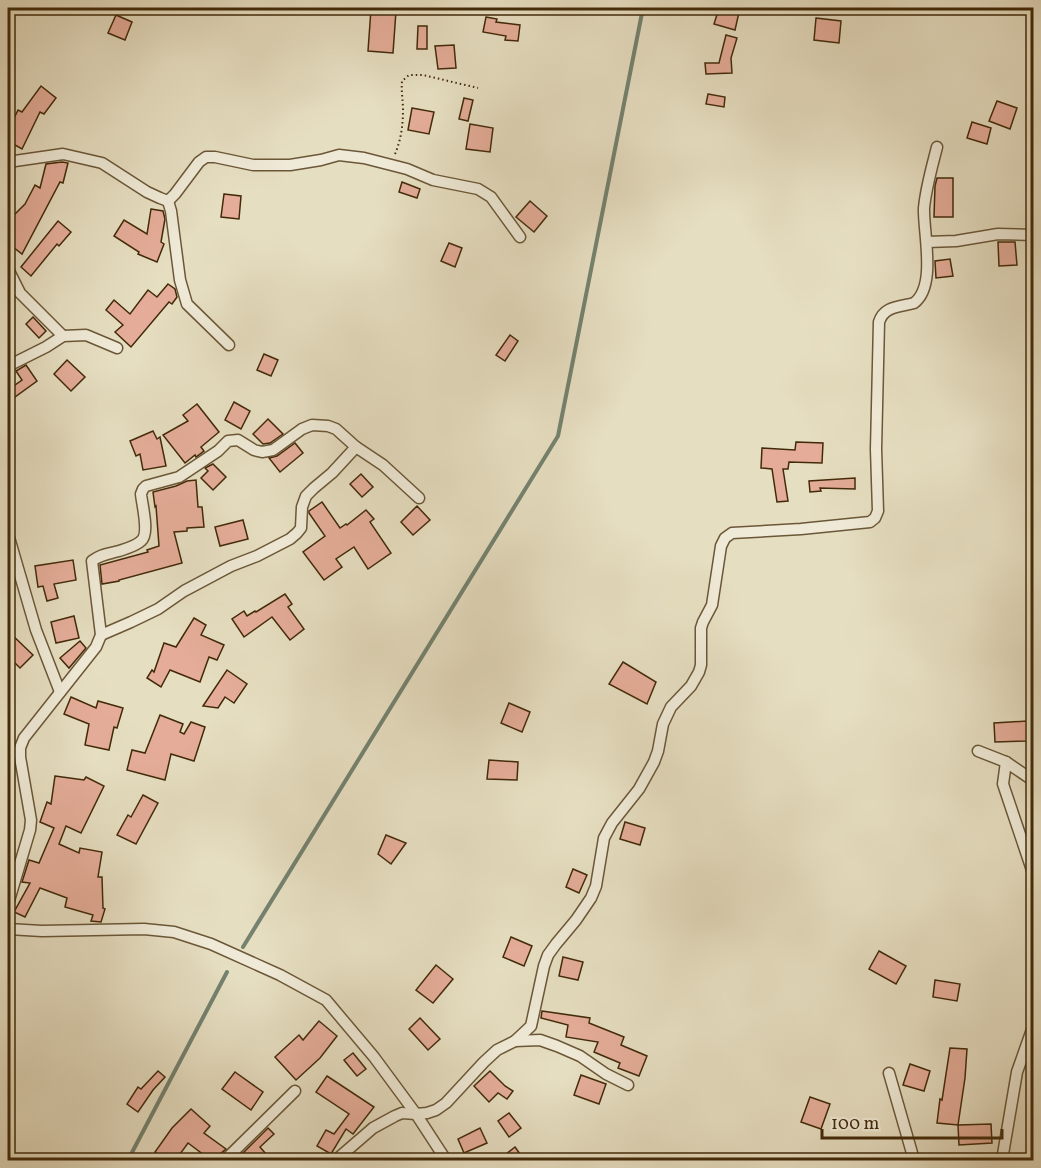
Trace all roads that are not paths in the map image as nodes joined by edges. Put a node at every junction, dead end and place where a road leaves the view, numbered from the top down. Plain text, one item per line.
1 (938, 147) dead end
2 (8, 162) edge
3 (168, 201) junction
4 (1034, 235) edge
5 (519, 237) dead end
6 (927, 242) junction
7 (8, 269) edge
8 (63, 336) junction
9 (229, 345) dead end
10 (117, 348) dead end
11 (8, 366) edge
12 (356, 447) junction
13 (419, 498) dead end
14 (8, 534) edge
15 (101, 634) junction
16 (60, 692) junction
17 (978, 751) dead end
18 (1006, 762) junction
19 (1034, 782) edge
20 (1034, 876) edge
21 (8, 904) edge
22 (8, 929) edge
23 (1034, 1024) edge
24 (515, 1041) junction
25 (889, 1073) dead end
26 (628, 1085) dead end
27 (295, 1091) dead end
28 (416, 1114) junction
29 (225, 1161) edge
30 (336, 1161) edge
31 (446, 1161) edge
32 (914, 1161) edge
33 (1002, 1161) edge

1 - 6 street
2 - 3 street
3 - 5 street
3 - 9 street
4 - 6 street
6 - 24 street
7 - 8 street
8 - 10 street
8 - 11 street
12 - 13 street
12 - 15 street
12 - 15 street
14 - 16 street
15 - 16 street
16 - 21 street
17 - 18 street
18 - 19 street
18 - 20 street
22 - 28 street
23 - 33 street
24 - 26 street
24 - 28 street
25 - 32 street
27 - 29 street
28 - 30 street
28 - 31 street

